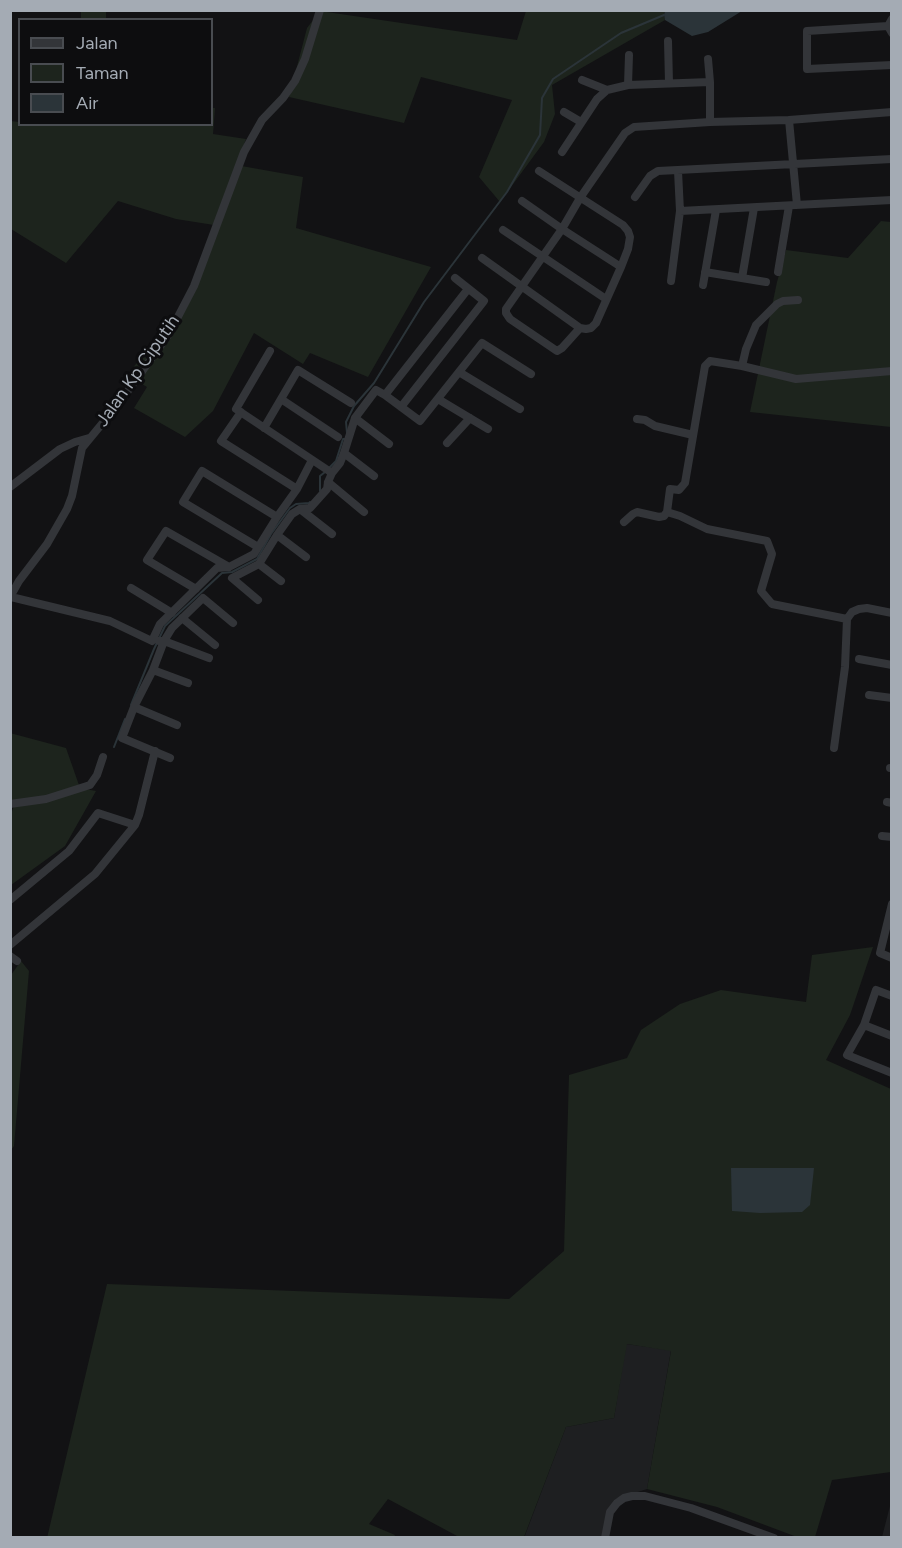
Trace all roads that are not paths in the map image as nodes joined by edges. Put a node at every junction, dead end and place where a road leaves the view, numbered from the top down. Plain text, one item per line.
1 (320, 10) edge
2 (890, 26) edge
3 (668, 41) dead end
4 (629, 55) dead end
5 (708, 59) dead end
6 (891, 65) edge
7 (582, 80) dead end
8 (710, 82) junction
9 (669, 83) junction
10 (628, 85) junction
11 (607, 90) junction
12 (564, 112) dead end
13 (891, 112) edge
14 (789, 120) junction
15 (581, 122) junction
16 (710, 122) junction
17 (562, 152) dead end
18 (891, 159) edge
19 (794, 165) junction
20 (539, 171) dead end
21 (678, 171) junction
22 (635, 196) dead end
23 (580, 198) junction
24 (891, 200) edge
25 (522, 201) dead end
26 (793, 205) junction
27 (754, 208) junction
28 (716, 210) junction
29 (680, 211) junction
30 (562, 229) junction
31 (503, 230) dead end
32 (542, 256) junction
33 (482, 258) dead end
34 (621, 267) junction
35 (705, 272) junction
36 (778, 272) dead end
37 (455, 278) dead end
38 (742, 278) junction
39 (671, 281) dead end
40 (766, 282) dead end
41 (703, 285) dead end
42 (521, 286) junction
43 (468, 289) junction
44 (606, 299) junction
45 (798, 300) dead end
46 (580, 328) junction
47 (270, 351) dead end
48 (742, 366) junction
49 (891, 371) edge
50 (459, 372) junction
51 (531, 374) dead end
52 (386, 395) junction
53 (281, 399) junction
54 (438, 399) junction
55 (351, 403) dead end
56 (401, 407) junction
57 (520, 409) dead end
58 (241, 412) junction
59 (355, 418) junction
60 (470, 418) junction
61 (637, 419) dead end
62 (264, 428) junction
63 (488, 429) dead end
64 (693, 435) junction
65 (338, 437) dead end
66 (89, 438) junction
67 (447, 443) dead end
68 (389, 444) dead end
69 (344, 453) junction
70 (312, 460) junction
71 (332, 473) junction
72 (374, 476) dead end
73 (328, 482) junction
74 (10, 488) edge
75 (297, 489) junction
76 (300, 509) junction
77 (364, 512) dead end
78 (667, 512) junction
79 (277, 517) junction
80 (624, 522) dead end
81 (332, 534) dead end
82 (277, 535) junction
83 (258, 547) junction
84 (306, 557) dead end
85 (259, 564) junction
86 (229, 567) junction
87 (280, 581) dead end
88 (131, 588) dead end
89 (196, 589) junction
90 (11, 597) edge
91 (258, 600) dead end
92 (172, 613) junction
93 (891, 613) edge
94 (182, 618) junction
95 (847, 619) junction
96 (232, 623) dead end
97 (152, 641) junction
98 (164, 641) junction
99 (215, 645) dead end
100 (209, 658) dead end
101 (859, 659) dead end
102 (891, 664) edge
103 (153, 670) junction
104 (188, 682) dead end
105 (869, 695) dead end
106 (891, 698) edge
107 (134, 707) junction
108 (177, 725) dead end
109 (834, 748) dead end
110 (155, 751) junction
111 (102, 757) dead end
112 (170, 758) dead end
113 (10, 804) edge
114 (135, 825) junction
115 (882, 836) dead end
116 (891, 837) edge
117 (10, 900) edge
118 (891, 904) edge
119 (890, 916) edge
120 (10, 945) edge
121 (891, 958) edge
122 (891, 996) edge
123 (864, 1025) junction
124 (891, 1036) edge
125 (891, 1073) edge
126 (605, 1538) edge
127 (774, 1538) edge

1 - 66 street, Jalan Kp Ciputih
2 - 6 street
3 - 9 street
4 - 10 street
5 - 8 street
7 - 11 street
8 - 9 street
8 - 16 street
9 - 10 street
10 - 11 street
11 - 15 street
12 - 15 street
13 - 14 street
14 - 16 street
14 - 19 street
15 - 17 street
16 - 23 street
18 - 19 street
19 - 21 street
19 - 26 street
20 - 23 street
21 - 22 street
21 - 29 street
23 - 30 street
23 - 34 street
24 - 26 street
25 - 30 street
26 - 27 street
26 - 36 street
27 - 28 street
27 - 38 street
28 - 29 street
28 - 35 street
29 - 39 street
30 - 32 street
30 - 34 street
31 - 32 street
32 - 42 street
32 - 44 street
33 - 42 street
34 - 44 street
35 - 38 street
35 - 41 street
37 - 43 street
38 - 40 street
42 - 46 street
42 - 46 street
43 - 52 street
43 - 56 street
44 - 46 street
45 - 48 street
47 - 58 street
48 - 49 street
48 - 64 street
50 - 51 street
50 - 54 street
50 - 57 street
52 - 56 street
52 - 59 street
53 - 55 street
53 - 62 street
53 - 65 street
54 - 56 street
54 - 60 street
58 - 62 street
58 - 75 street
59 - 68 street
59 - 69 street
60 - 63 street
60 - 67 street
61 - 64 street
62 - 70 street
64 - 78 street
66 - 74 street
66 - 90 street, Jalan Kp Ciputih
69 - 71 street
69 - 72 street
70 - 71 street
70 - 75 street
71 - 73 street
73 - 76 street
73 - 77 street
75 - 79 street
76 - 81 street
76 - 82 street
78 - 80 street
78 - 95 street
79 - 83 street
79 - 83 street
82 - 84 street
82 - 85 street
83 - 86 street
85 - 87 street
85 - 91 street
86 - 89 street
86 - 89 street
88 - 92 street
89 - 92 street
90 - 97 street
92 - 97 street
93 - 95 street
94 - 96 street
94 - 98 street
94 - 99 street
95 - 109 street
97 - 98 street
98 - 100 street
98 - 103 street
101 - 102 street
103 - 104 street
103 - 107 street
105 - 106 street
107 - 108 street
107 - 110 street
110 - 112 street
110 - 114 street
111 - 113 street
114 - 117 street
114 - 120 street
115 - 116 street
118 - 119 street
119 - 121 street
122 - 123 street
123 - 124 street
123 - 125 street
126 - 127 street

